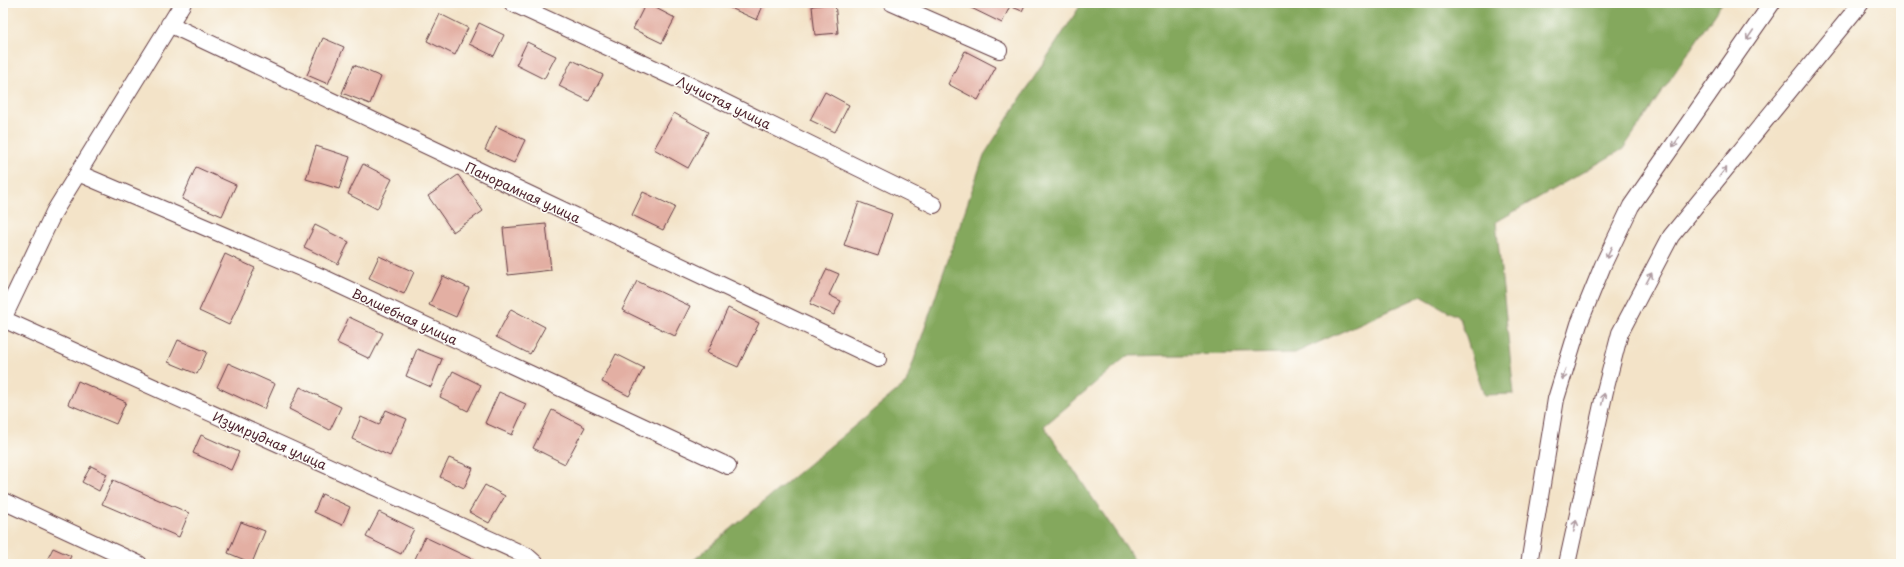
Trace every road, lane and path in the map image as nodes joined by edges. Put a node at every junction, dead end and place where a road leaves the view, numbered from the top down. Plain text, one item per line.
1 (184, 3) edge
2 (512, 3) edge
3 (892, 3) edge
4 (1772, 3) edge
5 (1861, 3) edge
6 (169, 24) junction
7 (999, 50) dead end
8 (78, 174) junction
9 (934, 205) dead end
10 (3, 319) edge
11 (878, 359) dead end
12 (728, 466) dead end
13 (3, 501) edge
14 (139, 564) edge
15 (536, 564) edge
16 (1529, 564) edge
17 (1567, 564) edge

1 - 6 street
2 - 9 street, Лучистая улица
3 - 7 street
4 -> 16 street
17 -> 5 street
6 - 8 street
6 - 11 street, Панорамная улица
8 - 10 street
8 - 12 street, Волшебная улица
10 - 15 street, Изумрудная улица
13 - 14 street

